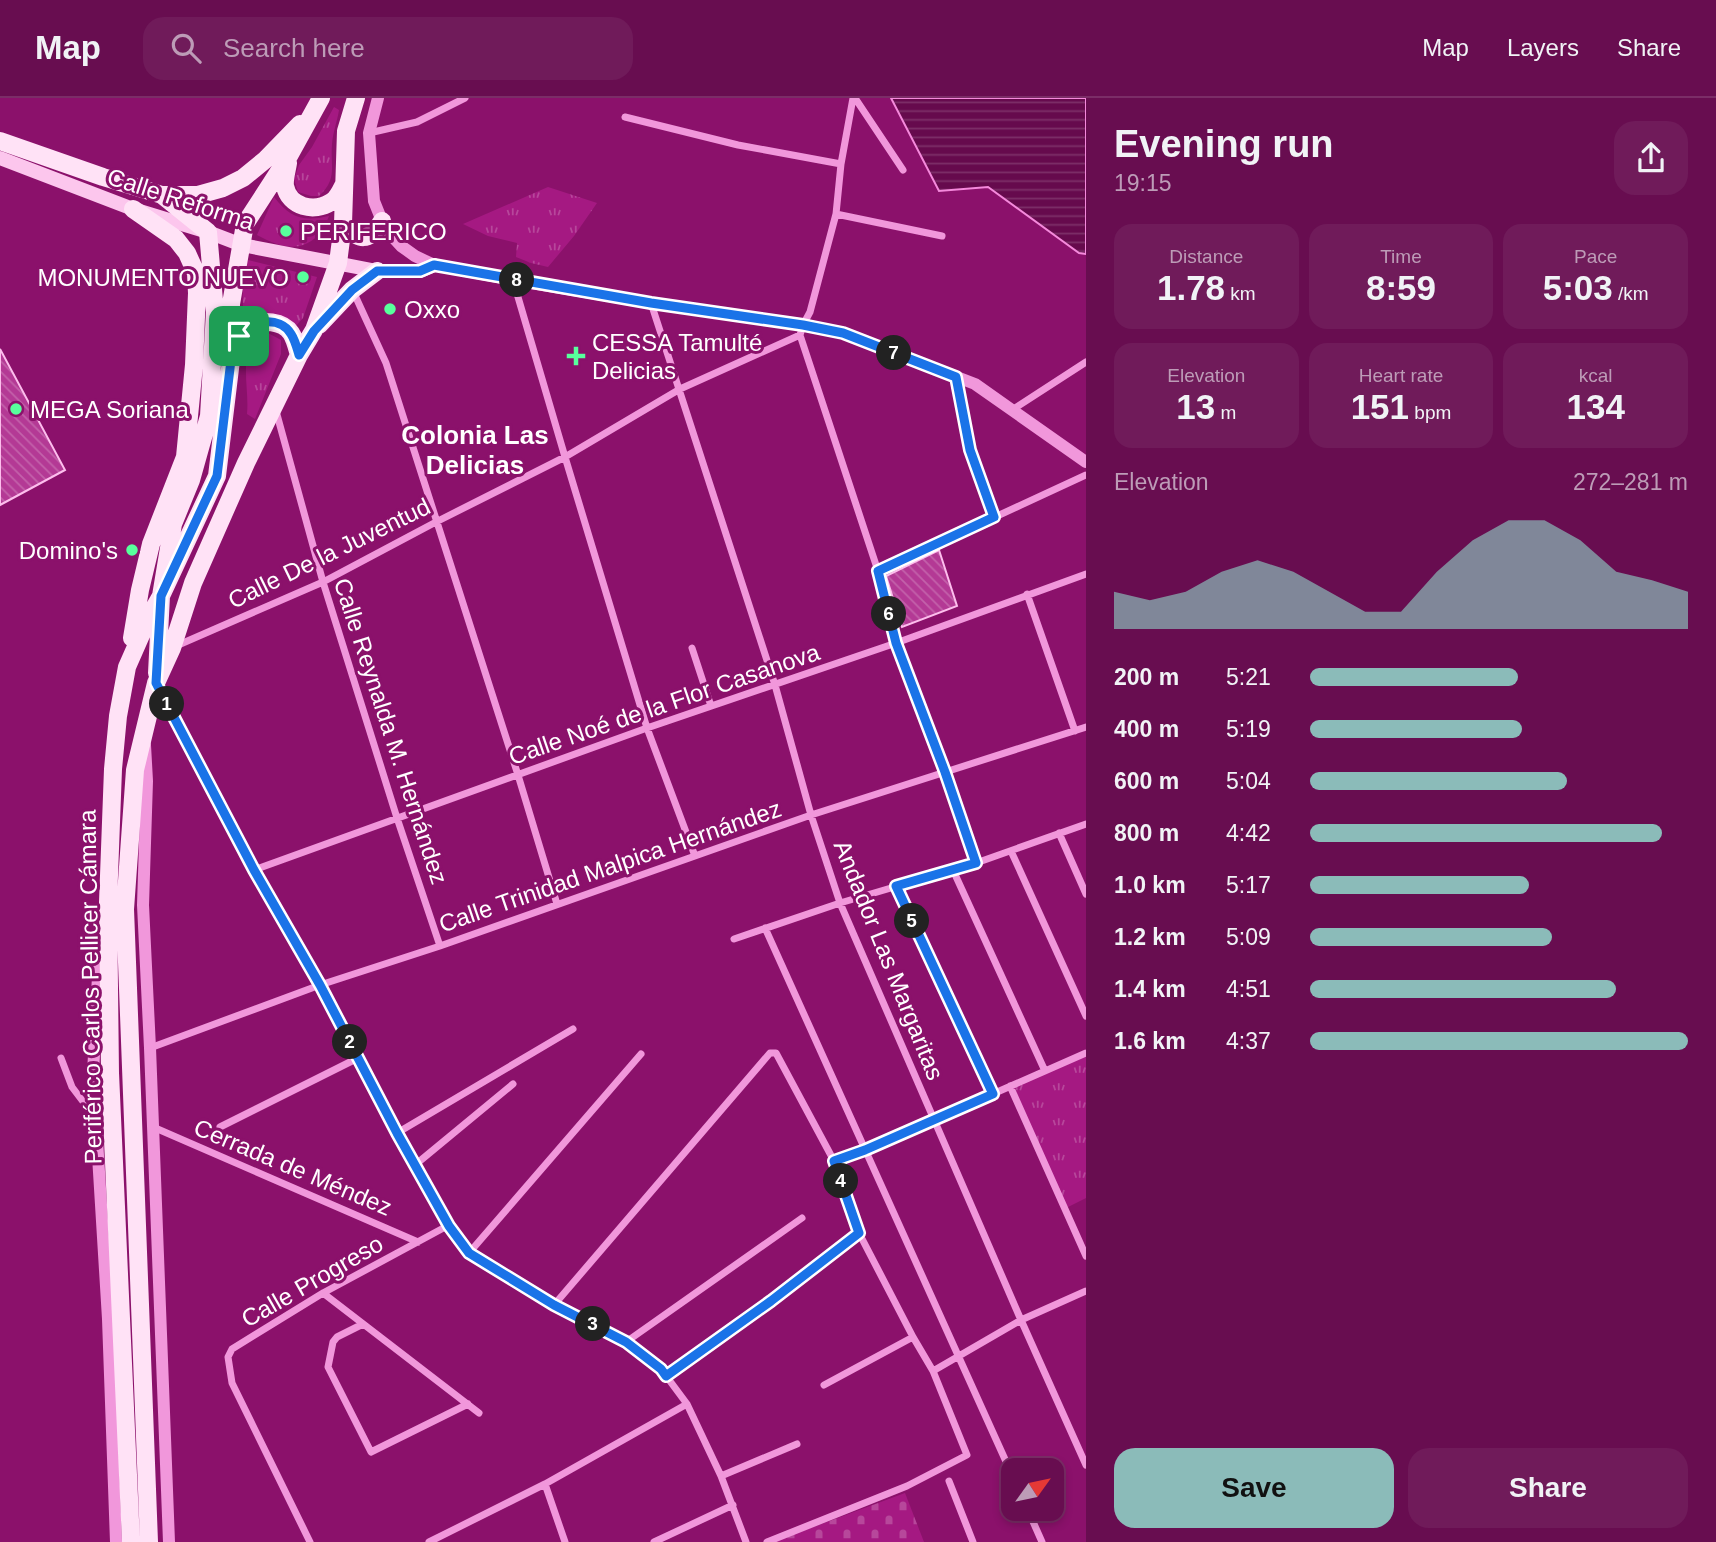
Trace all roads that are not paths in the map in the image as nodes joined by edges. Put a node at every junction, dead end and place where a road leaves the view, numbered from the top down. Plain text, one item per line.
1 (356, 98) edge
2 (378, 98) edge
3 (465, 98) edge
4 (854, 98) edge
5 (318, 104) edge
6 (625, 117) dead end
7 (369, 133) junction
8 (0, 141) edge
9 (289, 156) junction
10 (0, 158) edge
11 (841, 164) junction
12 (903, 170) dead end
13 (344, 184) junction
14 (162, 195) junction
15 (133, 209) junction
16 (836, 214) junction
17 (382, 221) junction
18 (344, 224) junction
19 (208, 232) junction
20 (942, 236) dead end
21 (242, 245) junction
22 (338, 263) junction
23 (434, 265) junction
24 (377, 271) junction
25 (513, 280) junction
26 (352, 290) junction
27 (651, 303) junction
28 (802, 330) junction
29 (314, 331) junction
30 (232, 352) junction
31 (299, 355) junction
32 (1086, 362) edge
33 (956, 377) junction
34 (680, 389) junction
35 (275, 406) junction
36 (1012, 410) junction
37 (565, 457) junction
38 (1086, 462) edge
39 (1086, 475) edge
40 (994, 517) junction
41 (436, 522) junction
42 (878, 571) junction
43 (1086, 574) edge
44 (323, 582) junction
45 (1027, 594) junction
46 (161, 596) junction
47 (896, 643) junction
48 (172, 648) junction
49 (692, 648) dead end
50 (127, 667) junction
51 (156, 683) junction
52 (775, 685) junction
53 (710, 706) junction
54 (1086, 727) edge
55 (648, 728) junction
56 (1075, 731) junction
57 (145, 734) junction
58 (945, 772) junction
59 (518, 775) junction
60 (811, 815) junction
61 (397, 818) junction
62 (1086, 824) edge
63 (1059, 833) junction
64 (1011, 850) junction
65 (695, 856) junction
66 (976, 863) junction
67 (254, 870) junction
68 (953, 870) junction
69 (896, 886) junction
70 (1086, 894) edge
71 (840, 903) junction
72 (557, 904) junction
73 (765, 928) junction
74 (734, 939) dead end
75 (440, 946) junction
76 (320, 985) junction
77 (1086, 1016) edge
78 (573, 1029) dead end
79 (150, 1048) junction
80 (641, 1054) dead end
81 (1086, 1054) edge
82 (61, 1058) dead end
83 (358, 1058) junction
84 (1045, 1071) junction
85 (513, 1084) dead end
86 (1010, 1086) junction
87 (993, 1094) junction
88 (105, 1119) junction
89 (933, 1119) junction
90 (153, 1127) junction
91 (220, 1127) dead end
92 (397, 1133) junction
93 (865, 1150) junction
94 (834, 1161) junction
95 (415, 1165) junction
96 (803, 1218) dead end
97 (449, 1226) junction
98 (859, 1233) junction
99 (418, 1242) junction
100 (469, 1253) junction
101 (1086, 1256) edge
102 (1086, 1291) edge
103 (323, 1293) junction
104 (554, 1305) junction
105 (1021, 1320) junction
106 (363, 1324) junction
107 (913, 1337) junction
108 (626, 1342) junction
109 (958, 1354) junction
110 (933, 1371) junction
111 (666, 1376) junction
112 (824, 1385) dead end
113 (468, 1404) junction
114 (687, 1404) junction
115 (479, 1413) dead end
116 (797, 1444) dead end
117 (1005, 1458) edge
118 (1086, 1465) edge
119 (721, 1476) junction
120 (949, 1481) dead end
121 (545, 1484) junction
122 (733, 1505) junction
123 (1033, 1521) edge
124 (116, 1542) edge
125 (131, 1542) edge
126 (149, 1542) edge
127 (169, 1542) edge
128 (310, 1542) edge
129 (429, 1542) edge
130 (565, 1542) edge
131 (654, 1542) edge
132 (746, 1542) edge
133 (767, 1542) edge
134 (973, 1542) edge
135 (1042, 1542) edge

1 - 13 main road, Periférico Carlos Pellicer Cámara
2 - 7 street
3 - 7 street
4 - 11 street
4 - 12 street
5 - 9 main road, Periférico Carlos Pellicer Cámara
5 - 14 main road
6 - 11 street
7 - 17 street
8 - 14 main road
9 - 13 main road
9 - 21 main road, Periférico Carlos Pellicer Cámara
10 - 15 main road, Calle Reforma
11 - 16 street
13 - 18 main road, Periférico Carlos Pellicer Cámara
14 - 19 main road
15 - 19 main road, Calle Reforma
15 - 50 main road
16 - 20 street
16 - 28 street
17 - 18 main road
17 - 23 street
18 - 22 main road, Periférico Carlos Pellicer Cámara
19 - 21 main road, Calle Reforma
19 - 46 main road
21 - 22 main road, Calle Reforma
21 - 30 main road, Periférico Carlos Pellicer Cámara
22 - 24 main road, Calle Reforma
22 - 29 main road, Periférico Carlos Pellicer Cámara
23 - 24 main road, Calle Reforma
23 - 25 street
24 - 26 main road
25 - 27 street
25 - 37 street
26 - 29 main road
26 - 41 street
27 - 28 street
27 - 34 street, Andador Las Margaritas
28 - 33 street
28 - 34 street, Calle De la Juventud
28 - 42 street
29 - 31 main road, Periférico Carlos Pellicer Cámara
30 - 31 main road
30 - 46 main road, Periférico Carlos Pellicer Cámara
31 - 35 main road, Periférico Carlos Pellicer Cámara
32 - 36 street
33 - 36 street
33 - 40 street
34 - 37 street, Calle De la Juventud
34 - 52 street, Andador Las Margaritas
35 - 44 street, Calle Reynalda M. Hernández
35 - 48 main road, Periférico Carlos Pellicer Cámara
36 - 38 street
37 - 41 street, Calle De la Juventud
37 - 55 street
39 - 40 street
40 - 42 street
41 - 44 street, Calle De la Juventud
41 - 59 street
42 - 47 street
43 - 45 street, Calle Noé de la Flor Casanova
44 - 48 street, Calle De la Juventud
44 - 61 street, Calle Reynalda M. Hernández
45 - 47 street, Calle Noé de la Flor Casanova
45 - 56 street
46 - 50 main road, Periférico Carlos Pellicer Cámara
46 - 51 main road
47 - 52 street, Calle Noé de la Flor Casanova
47 - 58 street
48 - 51 main road, Periférico Carlos Pellicer Cámara
49 - 53 street
50 - 88 main road, Periférico Carlos Pellicer Cámara
51 - 57 main road, Periférico Carlos Pellicer Cámara
51 - 67 street
52 - 53 street, Calle Noé de la Flor Casanova
52 - 60 street, Andador Las Margaritas
53 - 55 street, Calle Noé de la Flor Casanova
54 - 56 street, Calle Trinidad Malpica Hernández
55 - 59 street, Calle Noé de la Flor Casanova
55 - 65 street
56 - 58 street, Calle Trinidad Malpica Hernández
57 - 79 street
57 - 126 main road, Periférico Carlos Pellicer Cámara
58 - 60 street, Calle Trinidad Malpica Hernández
58 - 66 street
59 - 61 street, Calle Noé de la Flor Casanova
59 - 72 street
60 - 65 street, Calle Trinidad Malpica Hernández
60 - 71 street, Andador Las Margaritas
61 - 67 street, Calle Noé de la Flor Casanova
61 - 75 street, Calle Reynalda M. Hernández
62 - 63 street
63 - 64 street
63 - 70 street
64 - 66 street
64 - 77 street
65 - 72 street, Calle Trinidad Malpica Hernández
66 - 68 street
67 - 76 street
68 - 69 street
68 - 84 street
69 - 71 street
69 - 87 street
71 - 73 street
71 - 89 street, Andador Las Margaritas
72 - 75 street, Calle Trinidad Malpica Hernández
73 - 74 street
73 - 93 street
75 - 76 street, Calle Trinidad Malpica Hernández
76 - 79 street, Calle Trinidad Malpica Hernández
76 - 83 street
78 - 92 street
79 - 90 street
80 - 100 street
81 - 84 street
82 - 88 street
83 - 91 street
83 - 92 street
84 - 86 street
85 - 95 street
86 - 87 street
86 - 101 street
87 - 89 street
88 - 124 street
88 - 125 main road, Periférico Carlos Pellicer Cámara
89 - 93 street
89 - 105 street, Andador Las Margaritas
90 - 99 street, Cerrada de Méndez
90 - 127 street
92 - 95 street
93 - 94 street
93 - 109 street
94 - 98 street
94 - 104 street
95 - 97 street
96 - 108 street
97 - 99 street, Calle Progreso
97 - 100 street
98 - 107 street
98 - 111 street
99 - 103 street, Calle Progreso
100 - 104 street
102 - 105 street
103 - 106 street
103 - 128 street, Calle Progreso
104 - 108 street
105 - 109 street
105 - 118 street, Andador Las Margaritas
106 - 113 street
106 - 113 street
107 - 110 street
107 - 112 street
108 - 111 street
109 - 110 street
109 - 117 street
110 - 133 street
111 - 114 street
113 - 115 street
114 - 119 street
114 - 121 street
116 - 119 street
119 - 122 street
120 - 134 street
121 - 129 street
121 - 130 street
122 - 131 street
122 - 132 street
123 - 135 street

